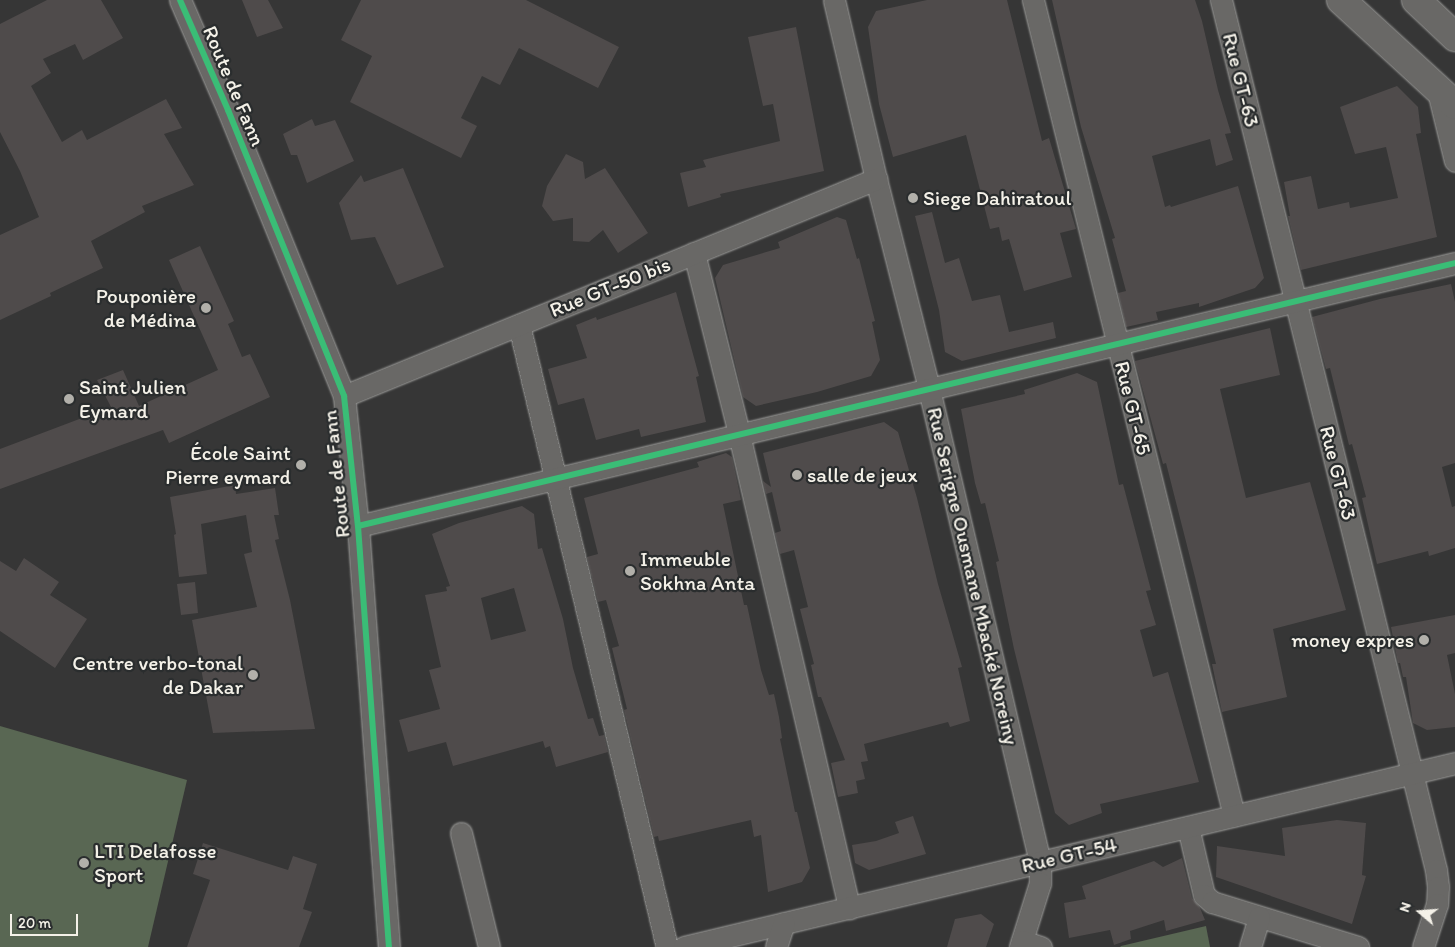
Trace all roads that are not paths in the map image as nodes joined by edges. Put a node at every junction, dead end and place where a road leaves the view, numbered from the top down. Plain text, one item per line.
1 (180, 0) edge
2 (834, 0) edge
3 (1033, 0) edge
4 (1221, 0) edge
5 (1341, 0) edge
6 (1416, 0) edge
7 (1455, 37) edge
8 (1446, 96) edge
9 (1455, 161) edge
10 (876, 179) junction
11 (694, 254) junction
12 (1455, 263) edge
13 (1296, 301) junction
14 (519, 325) junction
15 (1117, 344) junction
16 (929, 389) junction
17 (344, 396) junction
18 (739, 434) junction
19 (555, 478) junction
20 (358, 526) junction
21 (1455, 763) edge
22 (1412, 773) junction
23 (1234, 816) junction
24 (1188, 827) junction
25 (461, 833) dead end
26 (1040, 862) junction
27 (849, 908) junction
28 (1259, 917) junction
29 (784, 923) junction
30 (1028, 945) edge
31 (389, 947) edge
32 (489, 947) edge
33 (667, 947) edge
34 (684, 947) edge
35 (776, 947) edge
36 (1250, 947) edge
37 (1358, 947) edge
38 (1423, 947) edge

1 - 17 street, Route de Fann
2 - 10 street, Rue Serigne Ousmane Mbacké Noreiny
3 - 15 street, Rue GT-65
4 - 13 street, Rue GT-63
5 - 8 street
6 - 7 street
8 - 9 street
10 - 11 street, Rue GT-50 bis
10 - 16 street, Rue Serigne Ousmane Mbacké Noreiny
11 - 14 street, Rue GT-50 bis
11 - 18 street
12 - 13 street
13 - 15 street
13 - 22 street, Rue GT-63
14 - 17 street, Rue GT-50 bis
14 - 19 street
15 - 16 street
15 - 23 street, Rue GT-65
16 - 18 street
16 - 26 street, Rue Serigne Ousmane Mbacké Noreiny
17 - 20 street, Route de Fann
18 - 19 street
18 - 27 street
19 - 20 street
19 - 33 street
20 - 31 street, Route de Fann
21 - 22 street, Rue GT-54
22 - 23 street, Rue GT-54
22 - 38 street, Rue GT-63
23 - 24 street, Rue GT-54
24 - 26 street, Rue GT-54
24 - 28 street
25 - 32 street
26 - 27 street, Rue GT-54
26 - 30 street, Rue Serigne Ousmane Mbacké Noreiny
27 - 29 street, Rue GT-54
28 - 36 street
28 - 37 street
29 - 34 street, Rue GT-54
29 - 35 street

